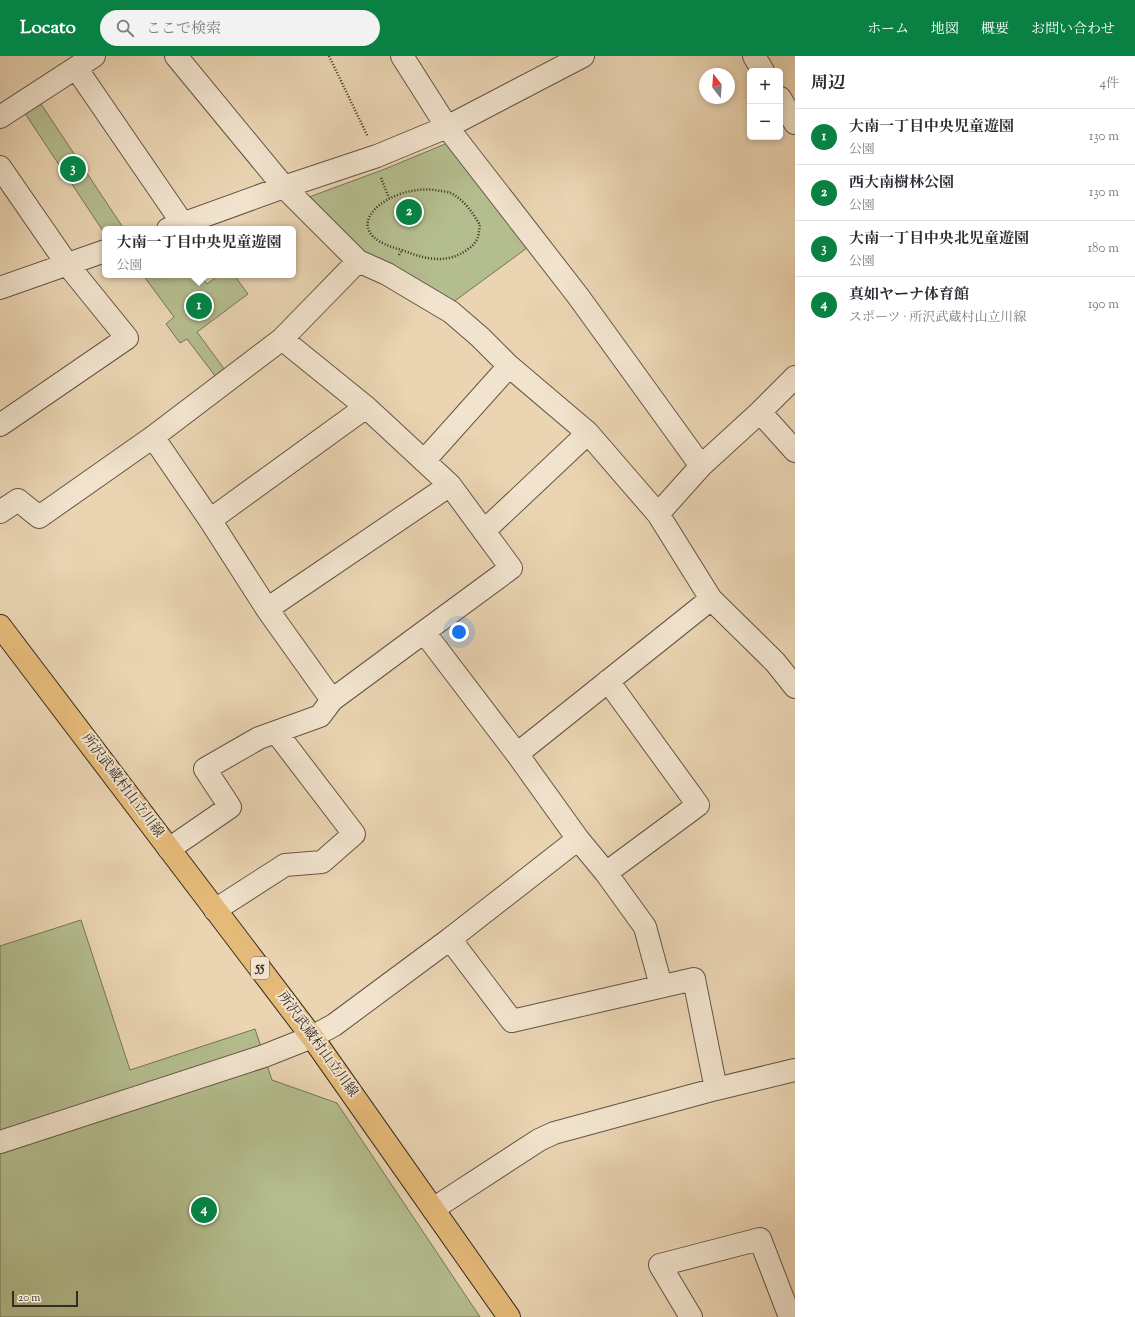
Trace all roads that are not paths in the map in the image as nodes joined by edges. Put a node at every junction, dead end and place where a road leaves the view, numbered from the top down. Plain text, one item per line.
1 (94, 56) edge
2 (176, 56) edge
3 (402, 56) edge
4 (583, 56) edge
5 (754, 56) edge
6 (76, 68) junction
7 (761, 68) edge
8 (783, 103) edge
9 (0, 117) edge
10 (795, 123) edge
11 (447, 127) junction
12 (0, 167) edge
13 (284, 187) junction
14 (175, 226) edge
15 (102, 252) edge
16 (358, 261) junction
17 (67, 264) junction
18 (0, 288) edge
19 (282, 339) junction
20 (509, 366) junction
21 (795, 377) edge
22 (366, 407) junction
23 (760, 412) junction
24 (0, 426) edge
25 (588, 433) junction
26 (153, 437) junction
27 (795, 451) edge
28 (424, 461) junction
29 (701, 466) junction
30 (450, 485) junction
31 (0, 512) edge
32 (658, 514) junction
33 (210, 520) junction
34 (484, 531) junction
35 (711, 599) junction
36 (267, 609) junction
37 (0, 626) edge
38 (424, 632) junction
39 (608, 681) junction
40 (795, 687) edge
41 (332, 700) junction
42 (276, 732) junction
43 (516, 754) junction
44 (578, 839) junction
45 (169, 849) junction
46 (606, 873) junction
47 (215, 910) junction
48 (450, 939) junction
49 (662, 986) junction
50 (312, 1037) junction
51 (795, 1070) edge
52 (716, 1089) junction
53 (0, 1142) edge
54 (433, 1209) junction
55 (509, 1317) edge
56 (691, 1317) edge
57 (790, 1317) edge

1 - 6 street
2 - 13 street
3 - 11 street
4 - 11 street
5 - 7 street
6 - 9 street
6 - 14 street
8 - 10 street
11 - 13 street
11 - 29 street
12 - 17 street
13 - 14 street
13 - 16 street
15 - 17 street
16 - 19 street
16 - 20 street
17 - 18 street
17 - 24 street
19 - 22 street
19 - 26 street
20 - 25 street
20 - 28 street
21 - 23 street
22 - 28 street
22 - 33 street
23 - 27 street
23 - 29 street
25 - 32 street
25 - 34 street
26 - 31 street
26 - 33 street
28 - 30 street
29 - 32 street
30 - 34 street
30 - 36 street
32 - 35 street
33 - 36 street
34 - 38 street
35 - 39 street
35 - 40 street
36 - 41 street
37 - 45 main road, 所沢武蔵村山立川線 / 55
38 - 41 street
38 - 43 street
39 - 43 street
39 - 46 street
41 - 42 street
42 - 45 street
42 - 47 street
43 - 44 street
44 - 46 street
44 - 48 street
45 - 47 main road, 所沢武蔵村山立川線 / 55
46 - 49 street
47 - 50 main road, 所沢武蔵村山立川線 / 55
48 - 49 street
48 - 50 street
49 - 52 street
50 - 53 street
50 - 54 main road, 所沢武蔵村山立川線 / 55
51 - 52 street
52 - 54 street
54 - 55 main road, 所沢武蔵村山立川線 / 55
56 - 57 street

